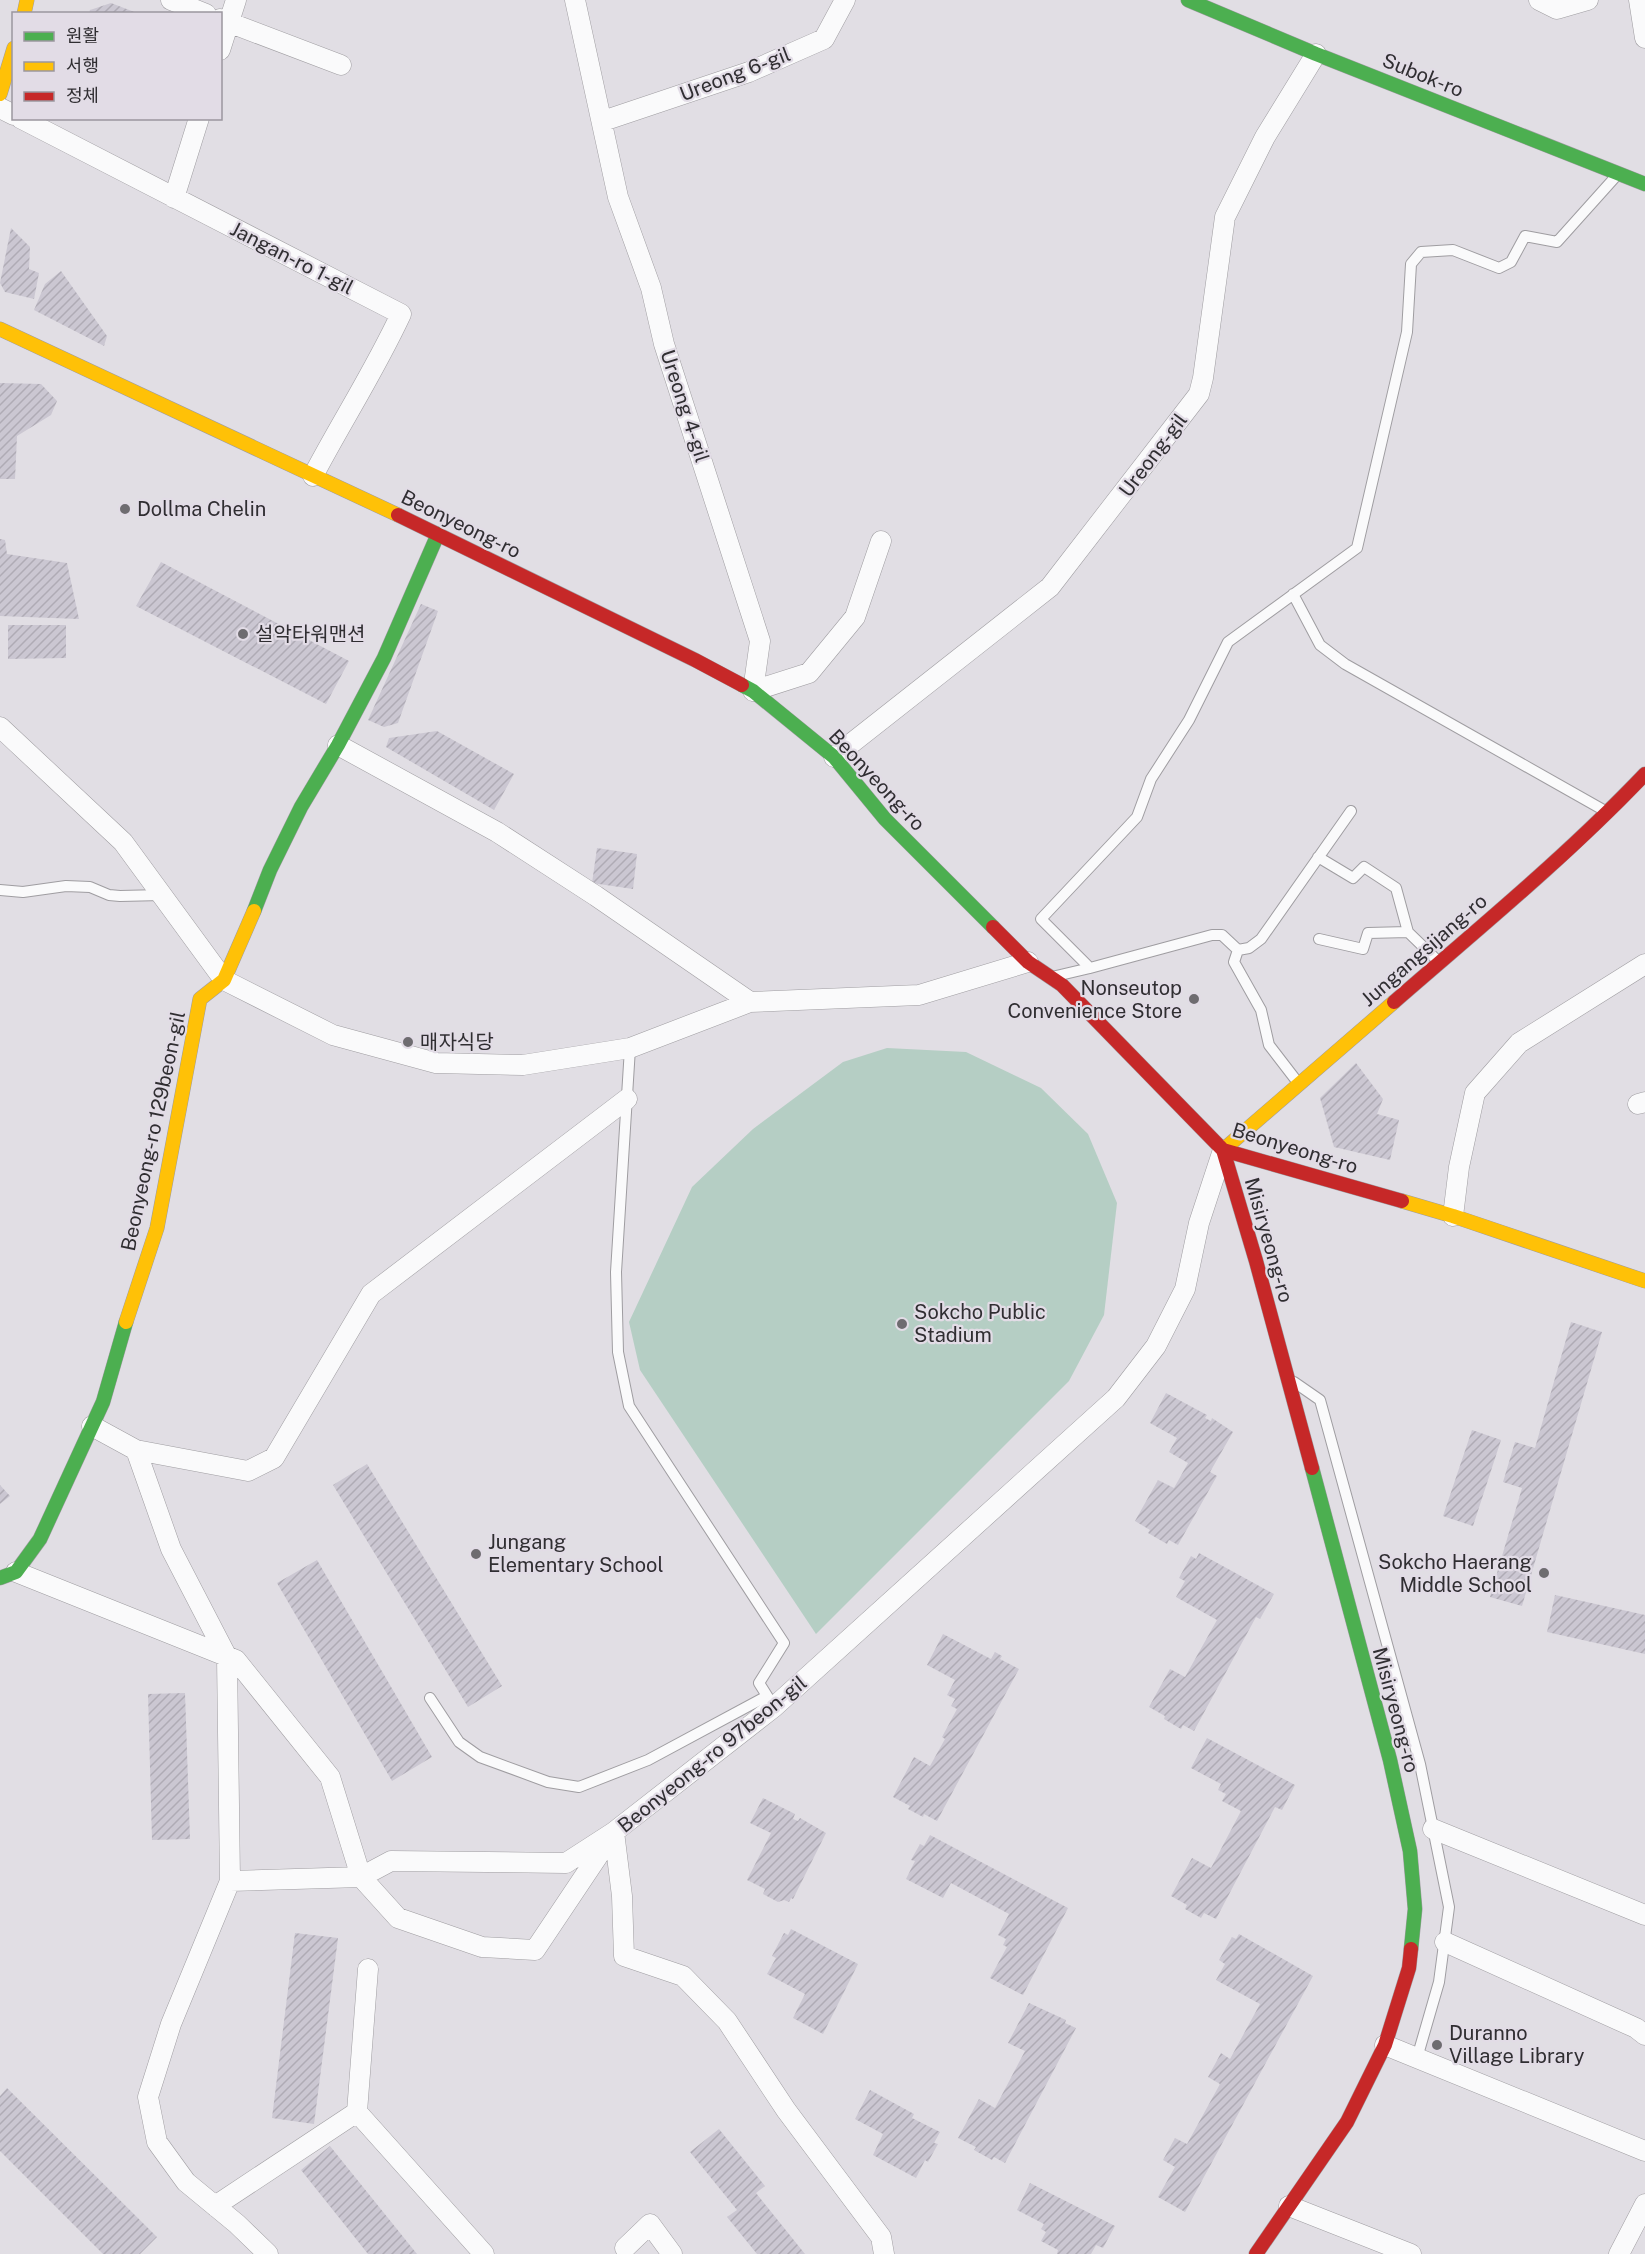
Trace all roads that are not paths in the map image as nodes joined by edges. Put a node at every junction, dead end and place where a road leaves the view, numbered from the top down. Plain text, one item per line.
1 (171, 0) edge
2 (236, 0) edge
3 (575, 0) edge
4 (845, 0) edge
5 (1188, 0) edge
6 (1539, 0) edge
7 (1588, 0) edge
8 (1639, 0) edge
9 (201, 12) edge
10 (225, 21) edge
11 (222, 38) edge
12 (1645, 38) edge
13 (1316, 54) junction
14 (12, 55) edge
15 (340, 65) dead end
16 (0, 94) edge
17 (24, 120) edge
18 (198, 120) edge
19 (603, 122) junction
20 (1618, 174) junction
21 (1645, 184) edge
22 (174, 198) junction
23 (0, 328) edge
24 (313, 476) junction
25 (438, 534) junction
26 (881, 541) dead end
27 (1293, 594) junction
28 (753, 691) junction
29 (5, 731) edge
30 (339, 745) junction
31 (834, 757) junction
32 (1645, 774) edge
33 (1351, 811) dead end
34 (1608, 813) junction
35 (1318, 857) junction
36 (0, 891) edge
37 (162, 895) junction
38 (1408, 932) junction
39 (1319, 939) dead end
40 (1238, 950) junction
41 (1028, 962) junction
42 (1440, 962) junction
43 (1645, 964) edge
44 (1090, 968) junction
45 (1051, 977) junction
46 (224, 980) junction
47 (750, 1002) junction
48 (630, 1048) junction
49 (1299, 1084) junction
50 (627, 1099) junction
51 (1223, 1150) junction
52 (1453, 1216) junction
53 (1645, 1281) edge
54 (1287, 1377) junction
55 (92, 1426) junction
56 (136, 1450) junction
57 (8, 1575) edge
58 (227, 1657) junction
59 (430, 1698) dead end
60 (770, 1702) junction
61 (1433, 1829) junction
62 (615, 1832) junction
63 (362, 1877) junction
64 (230, 1881) junction
65 (1645, 1915) edge
66 (1445, 1942) junction
67 (368, 1969) dead end
68 (1645, 2035) edge
69 (1385, 2045) junction
70 (1417, 2058) junction
71 (357, 2112) junction
72 (1645, 2151) edge
73 (1645, 2204) edge
74 (215, 2206) junction
75 (1289, 2206) junction
76 (624, 2252) edge
77 (268, 2254) edge
78 (484, 2254) edge
79 (672, 2254) edge
80 (884, 2254) edge
81 (1256, 2254) edge
82 (1411, 2254) edge
83 (1619, 2254) edge

1 - 9 street
2 - 10 street
3 - 19 street, Ureong 4-gil
4 - 19 street, Ureong 6-gil
5 - 13 main road, Subok-ro
6 - 7 street
8 - 12 street
10 - 11 street
10 - 15 street
13 - 20 main road, Subok-ro
13 - 31 street, Ureong-gil
14 - 16 main road
17 - 22 street, Jangan-ro 1-gil
18 - 22 street
19 - 28 street, Ureong 4-gil
20 - 21 main road, Subok-ro
20 - 27 lane
22 - 24 street, Jangan-ro 1-gil
23 - 24 main road, Beonyeong-ro
24 - 25 main road, Beonyeong-ro
25 - 28 main road, Beonyeong-ro
25 - 30 main road, Beonyeong-ro 129beon-gil
26 - 28 street
27 - 34 lane
27 - 44 lane
28 - 31 main road, Beonyeong-ro
29 - 37 street
30 - 46 main road, Beonyeong-ro 129beon-gil
30 - 47 street
31 - 41 main road, Beonyeong-ro
32 - 34 main road, Jungangsijang-ro
33 - 35 lane
34 - 42 main road, Jungangsijang-ro
35 - 38 lane
35 - 40 lane
36 - 37 lane
37 - 46 street
38 - 39 lane
38 - 42 lane
40 - 44 lane
40 - 49 lane
41 - 45 main road, Beonyeong-ro
41 - 47 street
42 - 49 main road, Jungangsijang-ro
43 - 52 street
44 - 45 lane
45 - 51 main road, Beonyeong-ro
46 - 48 street
46 - 55 main road, Beonyeong-ro 129beon-gil
47 - 48 street
48 - 50 lane
49 - 51 main road, Jungangsijang-ro
50 - 56 street
50 - 60 lane
51 - 52 main road, Beonyeong-ro
51 - 54 main road, Misiryeong-ro
51 - 60 street, Beonyeong-ro 97beon-gil
52 - 53 main road, Beonyeong-ro
54 - 61 lane
54 - 69 main road, Misiryeong-ro
55 - 56 street
55 - 57 main road, Beonyeong-ro 129beon-gil
56 - 58 street
57 - 58 street, Beonyeong-ro 97beon-gil
58 - 63 street, Beonyeong-ro 97beon-gil
58 - 64 street
59 - 60 lane
60 - 62 street, Beonyeong-ro 97beon-gil
61 - 65 street
61 - 66 lane
62 - 63 street
62 - 63 street, Beonyeong-ro 97beon-gil
62 - 80 street
63 - 64 street
64 - 74 street
66 - 68 street
66 - 70 lane
67 - 71 street
69 - 70 street
69 - 75 main road, Misiryeong-ro
70 - 72 street
71 - 74 street
71 - 78 street
73 - 83 street
74 - 77 street
75 - 81 main road, Misiryeong-ro
75 - 82 street
76 - 79 street

